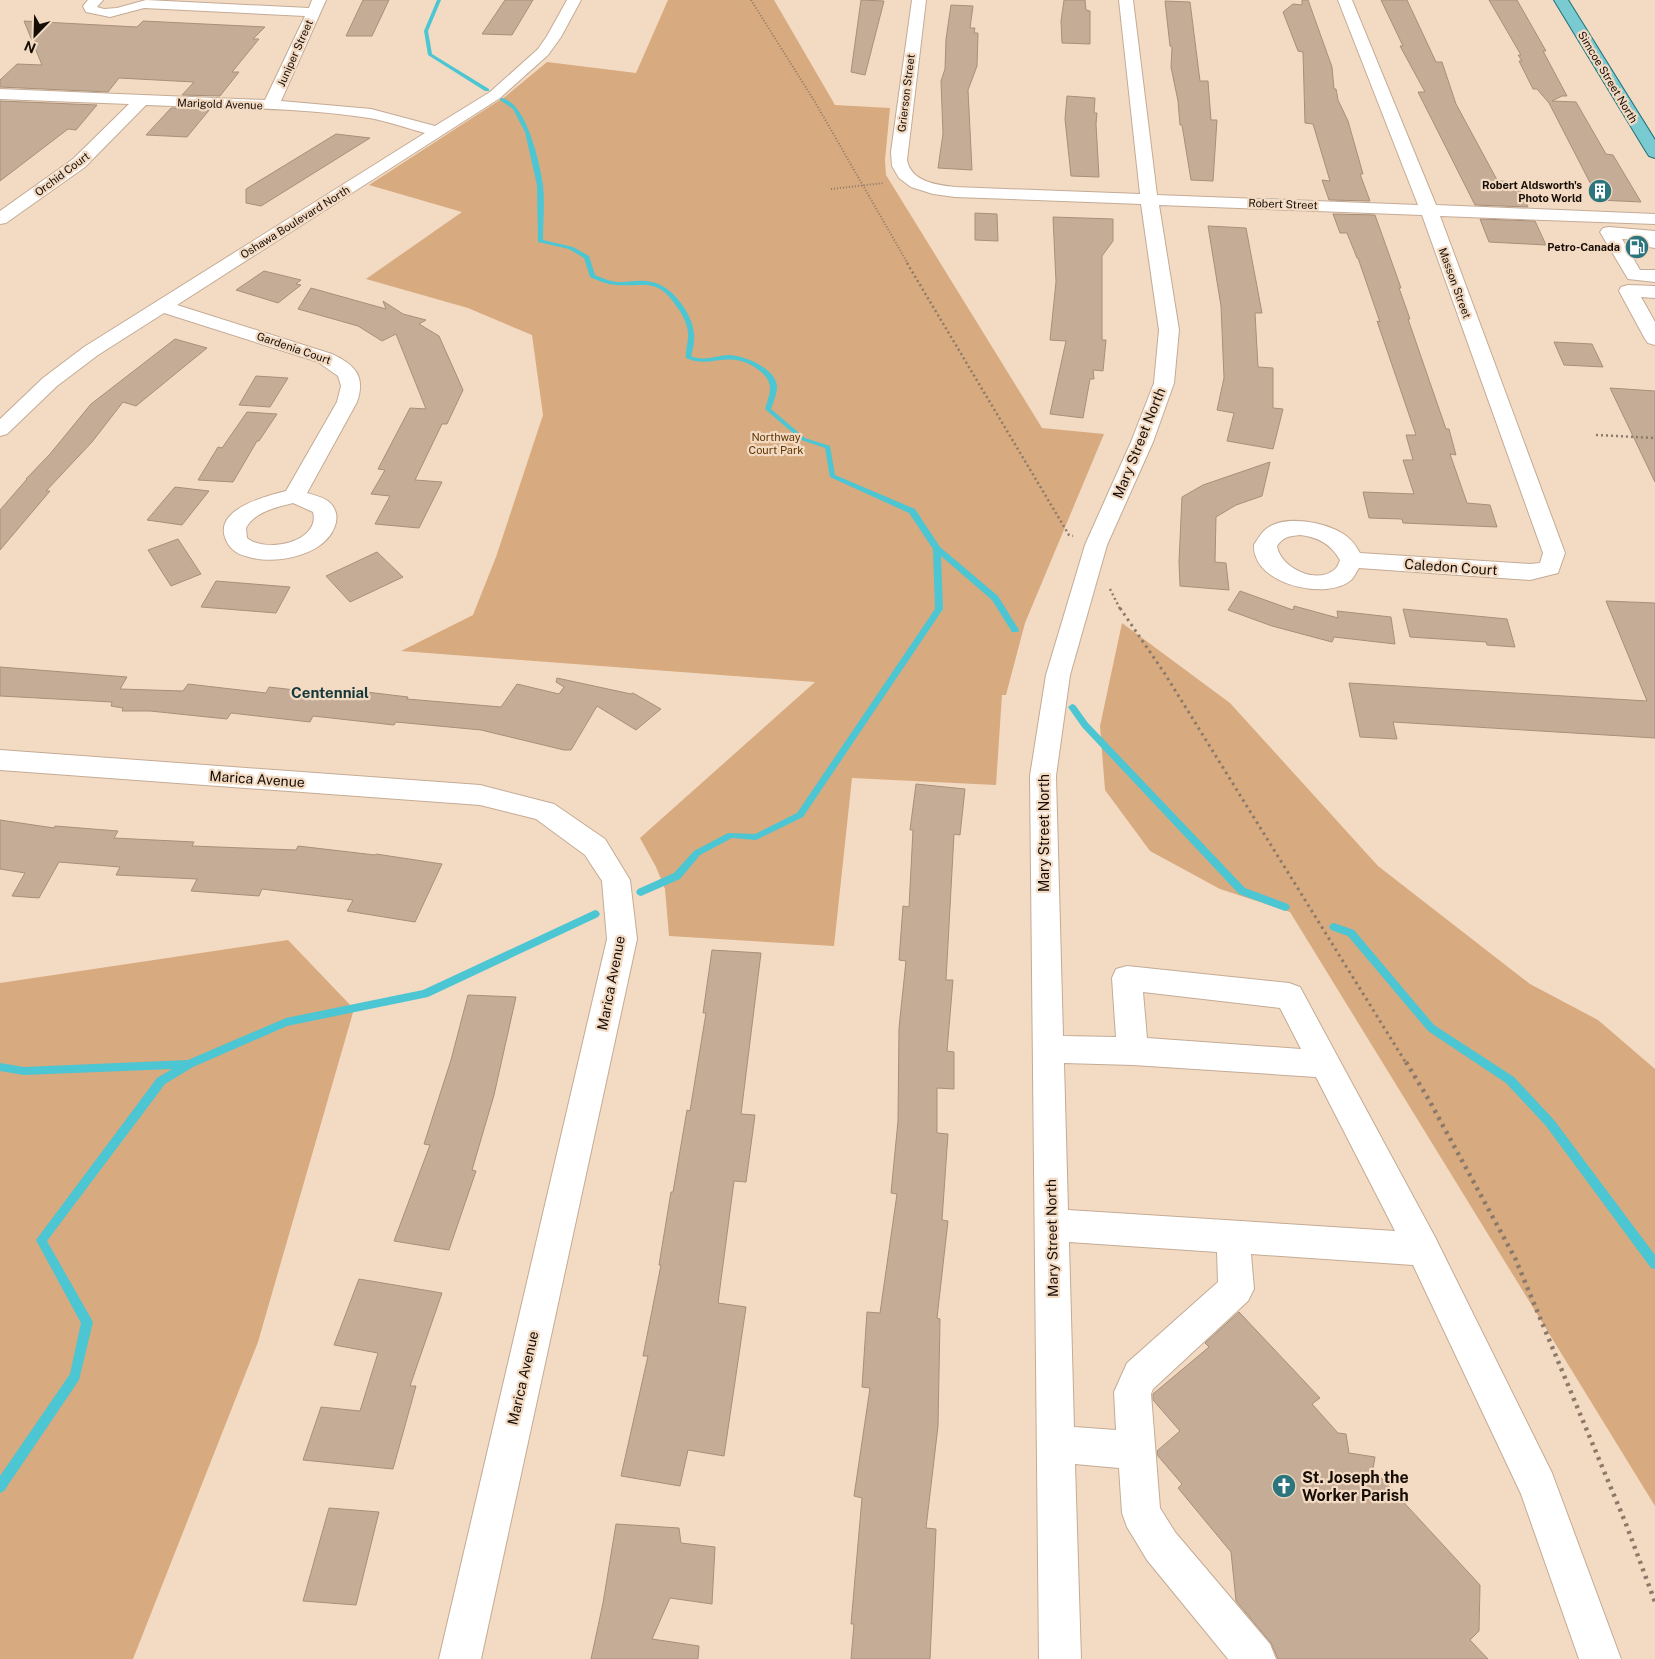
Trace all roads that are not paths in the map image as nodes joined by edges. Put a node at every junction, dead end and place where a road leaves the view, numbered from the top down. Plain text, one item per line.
1 (96, 0) edge
2 (574, 0) edge
3 (919, 0) edge
4 (1126, 0) edge
5 (1345, 0) edge
6 (1561, 0) edge
7 (142, 2) edge
8 (316, 6) edge
9 (0, 94) edge
10 (141, 101) junction
11 (271, 105) junction
12 (437, 131) junction
13 (1649, 134) edge
14 (1655, 153) edge
15 (911, 180) joint
16 (1148, 199) junction
17 (1429, 210) junction
18 (0, 219) edge
19 (1655, 219) edge
20 (1636, 250) edge
21 (1655, 292) edge
22 (162, 306) junction
23 (1655, 339) edge
24 (0, 430) edge
25 (294, 496) dead end
26 (1352, 560) dead end
27 (1550, 568) joint
28 (0, 760) edge
29 (1048, 1049) junction
30 (1133, 1051) junction
31 (1326, 1064) junction
32 (1051, 1225) junction
33 (1233, 1236) junction
34 (1423, 1249) junction
35 (1056, 1444) junction
36 (1136, 1450) junction
37 (460, 1659) edge
38 (1060, 1659) edge
39 (1254, 1659) edge
40 (1600, 1659) edge

1 - 7 street
2 - 12 street, Oshawa Boulevard North
3 - 15 street, Grierson Street
4 - 16 street, Mary Street North
5 - 17 street, Masson Street
6 - 13 main road, Simcoe Street North
7 - 8 street
8 - 11 street, Juniper Street
9 - 10 street, Marigold Avenue
10 - 11 street, Marigold Avenue
10 - 18 street, Orchid Court
11 - 12 street, Marigold Avenue
12 - 22 street, Oshawa Boulevard North
13 - 14 main road, Simcoe Street North
15 - 16 street, Robert Street
16 - 17 street, Robert Street
16 - 29 street, Mary Street North
17 - 20 street, Robert Street
17 - 27 street, Masson Street
19 - 20 street, Robert Street
21 - 23 street
22 - 24 street, Oshawa Boulevard North
22 - 25 street, Gardenia Court
26 - 27 street, Caledon Court
28 - 37 street, Marica Avenue
29 - 30 street
29 - 32 street, Mary Street North
30 - 31 street
30 - 31 street
31 - 34 street
32 - 33 street
32 - 35 street, Mary Street North
33 - 34 street
33 - 36 street
34 - 40 street
35 - 36 street
35 - 38 street, Mary Street North
36 - 39 street

